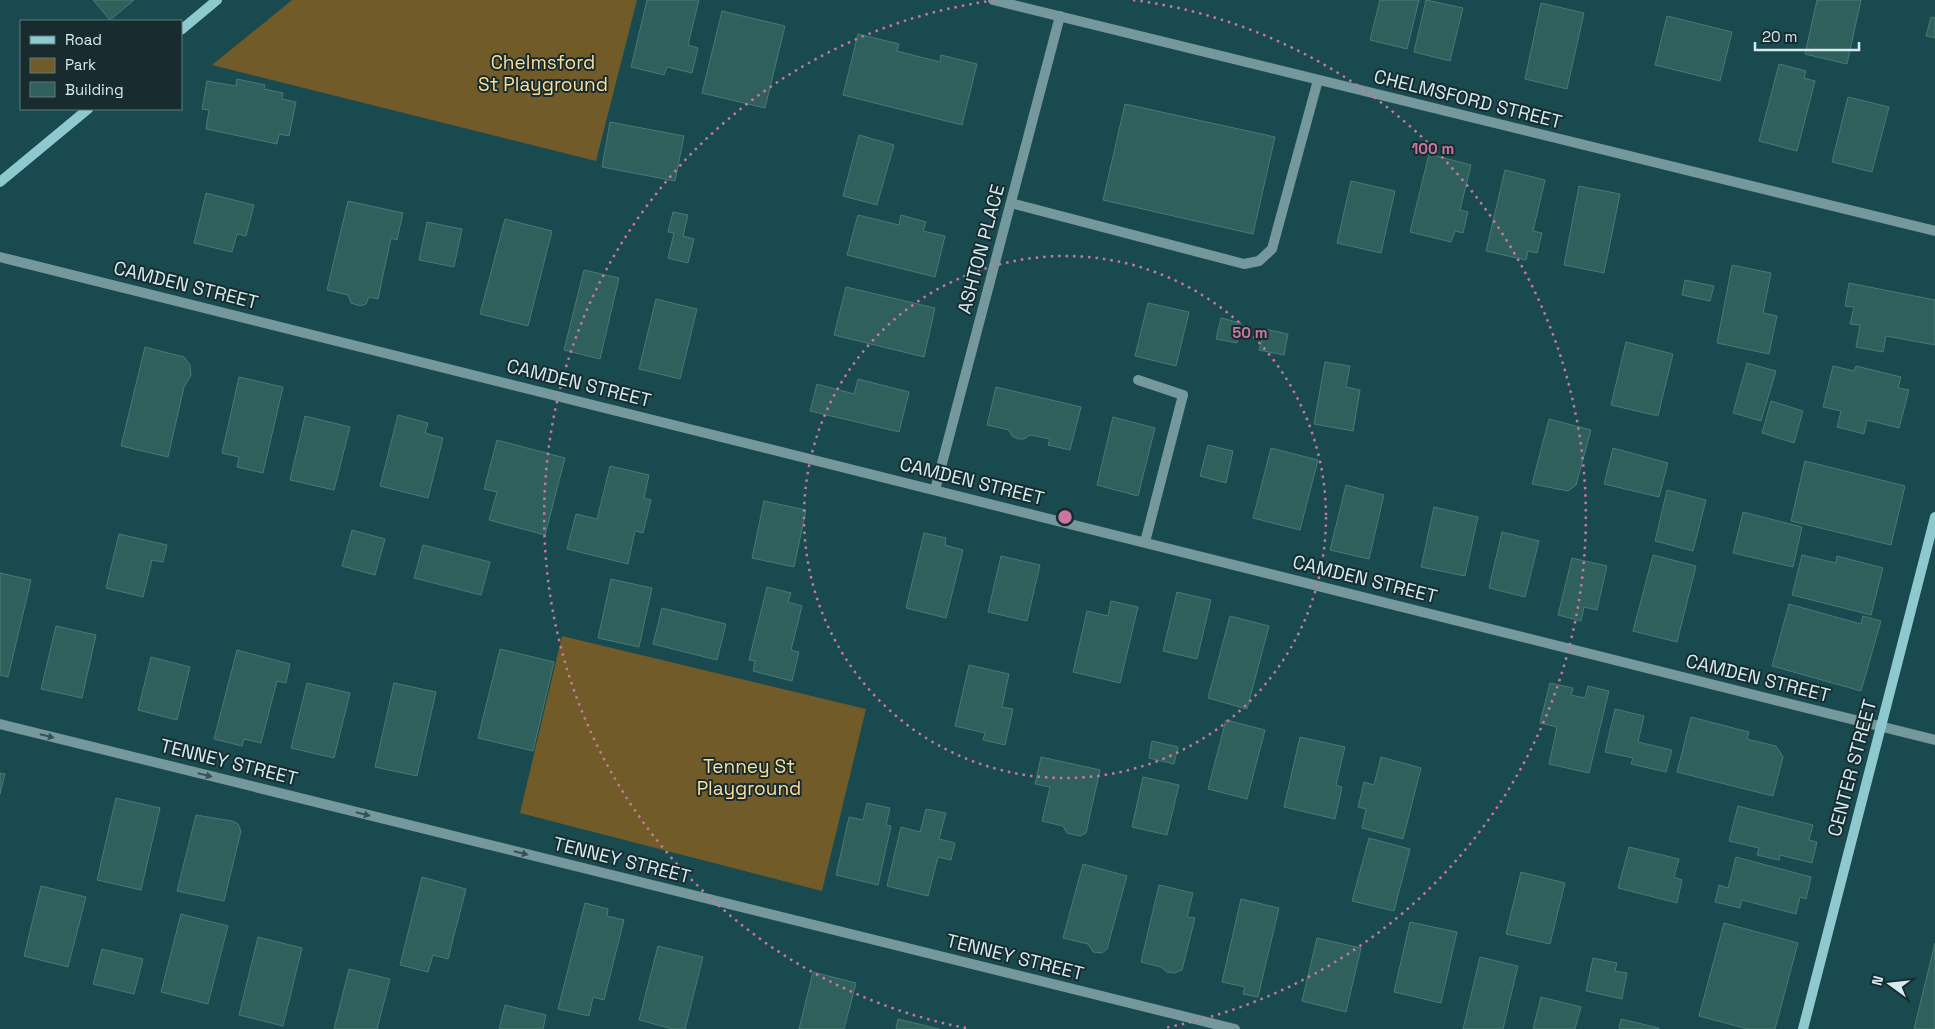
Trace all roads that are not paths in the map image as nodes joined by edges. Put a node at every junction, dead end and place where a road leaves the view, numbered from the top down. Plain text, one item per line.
1 (217, 0) edge
2 (993, 0) edge
3 (1060, 16) junction
4 (182, 29) edge
5 (1318, 80) junction
6 (87, 110) edge
7 (0, 182) edge
8 (1011, 203) junction
9 (1935, 231) edge
10 (0, 257) edge
11 (1138, 380) dead end
12 (935, 490) junction
13 (1935, 517) edge
14 (1145, 542) junction
15 (0, 724) edge
16 (1881, 727) junction
17 (1935, 740) edge
18 (1236, 1029) edge
19 (1803, 1029) edge

1 - 4 street
2 - 3 street, CHELMSFORD STREET
3 - 5 street, CHELMSFORD STREET
3 - 8 street, ASHTON PLACE
5 - 8 street
5 - 9 street, CHELMSFORD STREET
6 - 7 street
8 - 12 street, ASHTON PLACE
10 - 12 street, CAMDEN STREET
11 - 14 street
12 - 14 street, CAMDEN STREET
13 - 16 street, CENTER STREET
14 - 16 street, CAMDEN STREET
15 -> 18 street, TENNEY STREET
16 - 17 street, CAMDEN STREET
16 - 19 street, CENTER STREET

